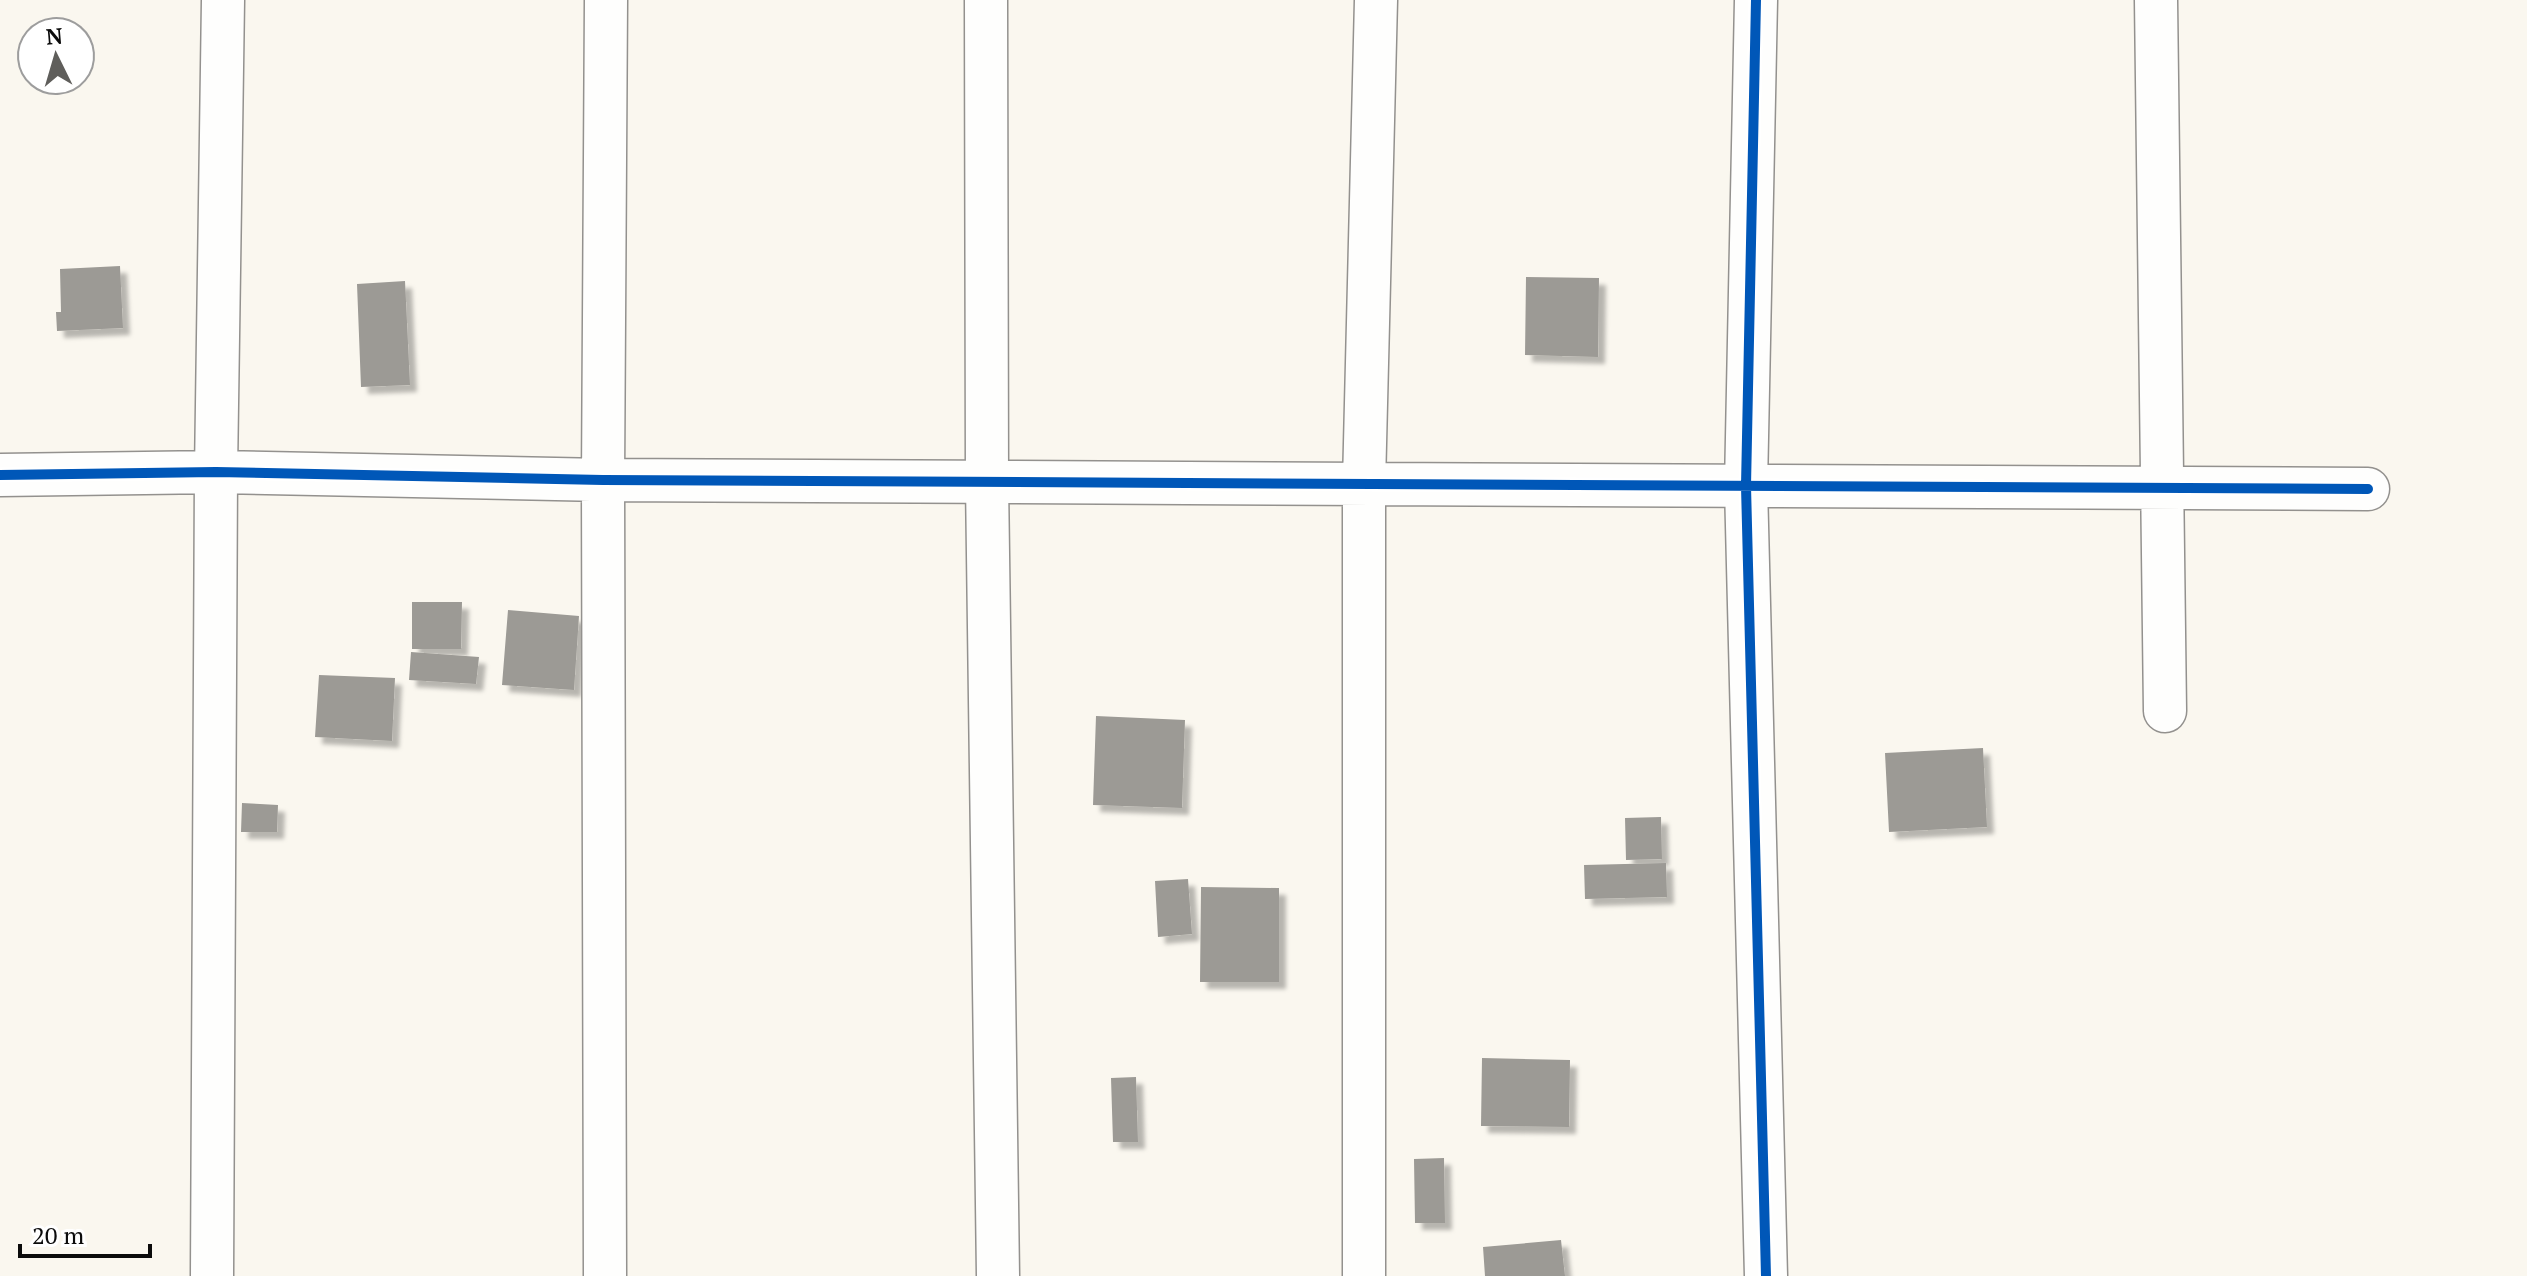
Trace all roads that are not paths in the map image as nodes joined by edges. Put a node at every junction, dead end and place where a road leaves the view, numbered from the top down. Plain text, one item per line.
1 (223, 0) edge
2 (606, 0) edge
3 (986, 0) edge
4 (1376, 0) edge
5 (1756, 0) edge
6 (2156, 0) edge
7 (216, 472) junction
8 (0, 475) edge
9 (603, 480) junction
10 (987, 482) junction
11 (1364, 484) junction
12 (1746, 486) junction
13 (2161, 488) junction
14 (2368, 489) dead end
15 (2165, 711) dead end
16 (212, 1276) edge
17 (605, 1276) edge
18 (998, 1276) edge
19 (1364, 1276) edge
20 (1766, 1276) edge

1 - 7 street
2 - 9 street
3 - 10 street
4 - 11 street
5 - 12 street
6 - 13 street
7 - 8 street
7 - 9 street
7 - 16 street
9 - 10 street
9 - 17 street
10 - 11 street
10 - 18 street
11 - 12 street
11 - 19 street
12 - 13 street
12 - 20 street
13 - 14 street
13 - 15 street

